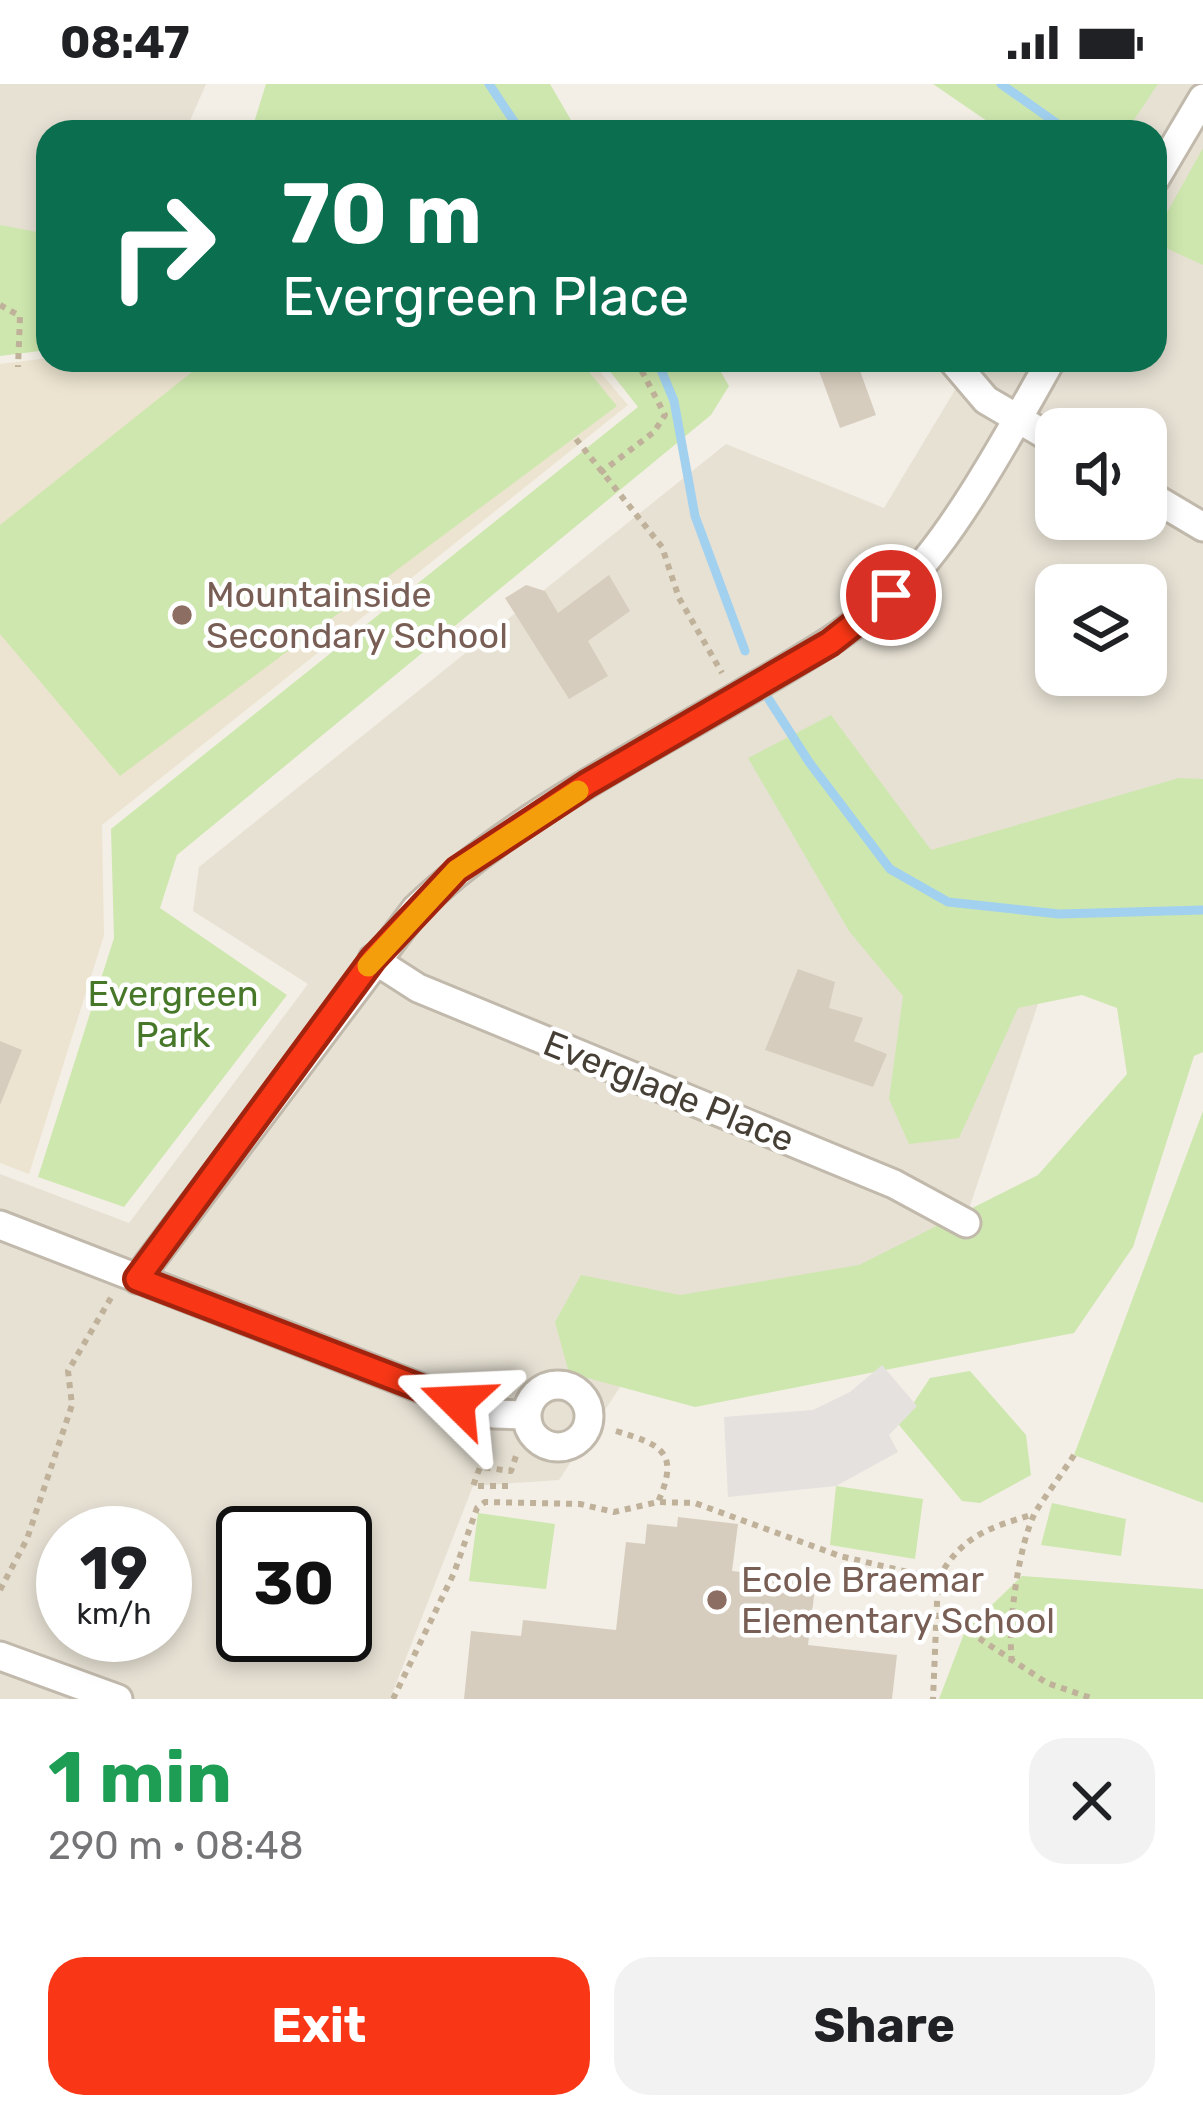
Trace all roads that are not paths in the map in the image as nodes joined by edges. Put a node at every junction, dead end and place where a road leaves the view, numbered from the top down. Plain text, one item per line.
1 (1203, 98) edge
2 (1167, 159) edge
3 (962, 372) edge
4 (1044, 372) edge
5 (1018, 418) junction
6 (1035, 428) edge
7 (1167, 506) edge
8 (1203, 527) edge
9 (373, 959) junction
10 (966, 1223) dead end
11 (0, 1225) edge
12 (126, 1285) junction
13 (526, 1415) dead end
14 (0, 1656) edge
15 (118, 1699) edge

1 - 2 street
3 - 5 street
4 - 5 street
5 - 6 street
5 - 9 street
7 - 8 street
9 - 10 street, Everglade Place
9 - 12 street
11 - 12 street
12 - 13 street
14 - 15 street

